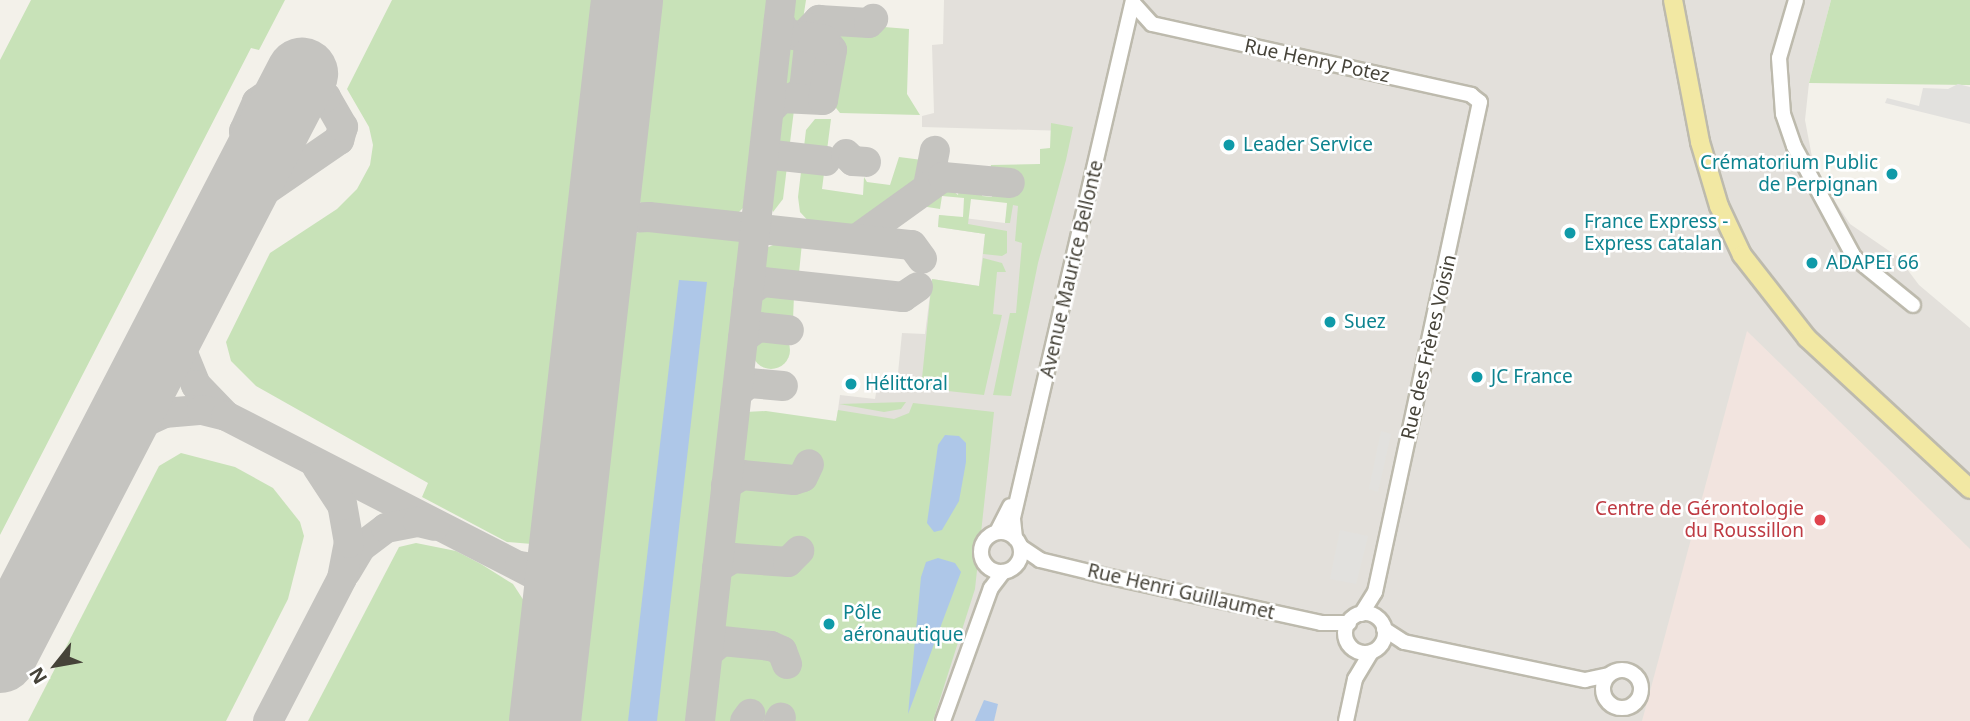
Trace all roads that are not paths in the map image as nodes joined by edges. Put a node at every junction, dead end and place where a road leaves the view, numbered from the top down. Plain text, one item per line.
1 (1673, 0) edge
2 (1796, 0) edge
3 (1131, 1) edge
4 (1152, 24) junction
5 (1126, 36) junction
6 (1480, 102) joint
7 (1913, 306) dead end
8 (1970, 489) edge
9 (997, 532) junction
10 (1018, 542) junction
11 (1040, 560) junction
12 (987, 566) junction
13 (1010, 569) junction
14 (991, 588) junction
15 (1375, 592) junction
16 (1355, 618) junction
17 (1321, 623) junction
18 (1382, 624) junction
19 (1404, 642) junction
20 (1349, 643) junction
21 (1376, 649) junction
22 (1608, 675) junction
23 (1356, 679) junction
24 (1585, 680) junction
25 (1604, 694) junction
26 (943, 721) edge
27 (1346, 721) edge

1 - 8 main road
2 - 7 street
3 - 4 street
3 - 5 street, Avenue Maurice Bellonte
3 - 9 street, Avenue Maurice Bellonte
4 - 5 street
4 - 6 street, Rue Henry Potez
5 - 10 street, Avenue Maurice Bellonte
6 - 15 street, Rue des Frères Voisin
9 - 10 street, Rue Henri Guillaumet
9 - 12 street, Avenue Maurice Bellonte
10 - 11 street, Rue Henri Guillaumet
10 - 13 street, Avenue Maurice Bellonte
11 - 13 street, Rue Henri Guillaumet
11 - 17 street, Rue Henri Guillaumet
12 - 13 street
12 - 14 street
13 - 14 street
14 - 26 street
15 - 16 street, Rue des Frères Voisin
15 - 18 street, Rue des Frères Voisin
16 - 17 street, Rue Henri Guillaumet
16 - 18 street, Rue Henri Guillaumet
16 - 20 street
17 - 20 street, Rue Henri Guillaumet
18 - 19 street
18 - 21 street, Rue des Frères Voisin
19 - 21 street
19 - 24 street
20 - 21 street
20 - 23 street
21 - 23 street, Rue des Frères Voisin
22 - 24 street
22 - 25 street
22 - 25 street
23 - 27 street
24 - 25 street

